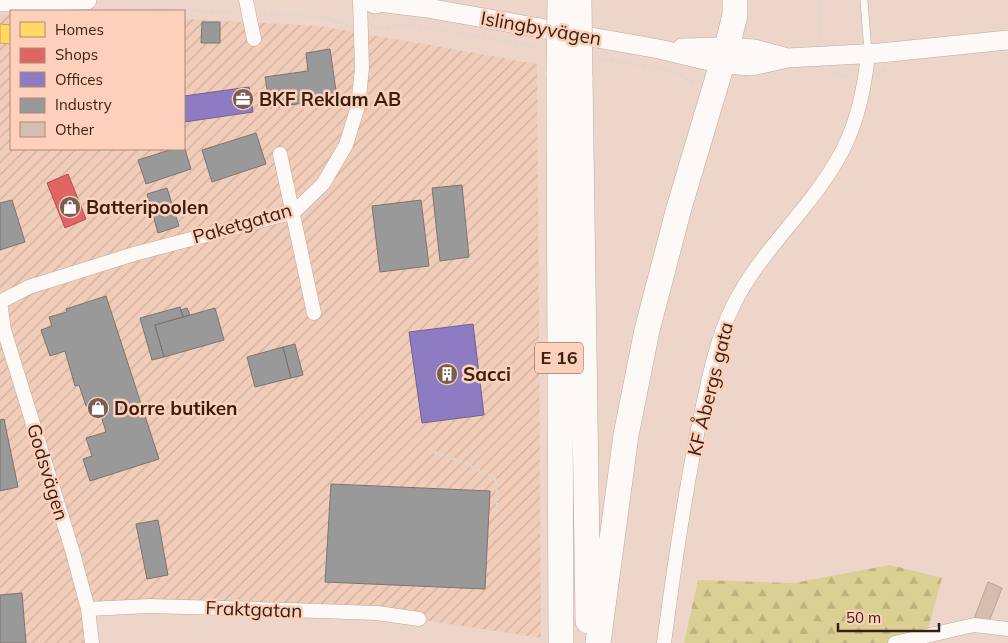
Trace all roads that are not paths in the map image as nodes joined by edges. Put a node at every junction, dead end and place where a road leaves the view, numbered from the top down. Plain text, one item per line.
1 (29, 0) edge
2 (368, 0) edge
3 (560, 0) edge
4 (579, 0) edge
5 (735, 0) edge
6 (864, 0) edge
7 (0, 2) edge
8 (92, 5) edge
9 (248, 7) edge
10 (254, 39) dead end
11 (1008, 40) edge
12 (868, 54) junction
13 (724, 55) junction
14 (570, 75) junction
15 (280, 154) dead end
16 (294, 212) junction
17 (0, 302) edge
18 (314, 313) dead end
19 (88, 609) junction
20 (419, 619) dead end
21 (1008, 629) edge
22 (92, 643) edge
23 (561, 643) edge
24 (588, 643) edge
25 (598, 643) edge
26 (664, 643) edge
27 (895, 643) edge

1 - 7 street
1 - 8 street
2 - 13 street, Islingbyvägen
2 - 16 street, Paketgatan
3 - 14 highway, E 16, bridge
4 - 14 highway, E 16, bridge
5 - 13 highway
6 - 12 lane
9 - 10 street
11 - 12 street, Islingbyvägen
12 - 13 street, Islingbyvägen
12 - 26 street, KF Åbergs gata
13 - 25 highway
14 - 23 highway, E 16
14 - 24 highway, E 16
15 - 16 street
16 - 17 street, Paketgatan
16 - 18 street
17 - 19 street, Godsvägen
19 - 20 street, Fraktgatan
19 - 22 street, Godsvägen
21 - 27 street

